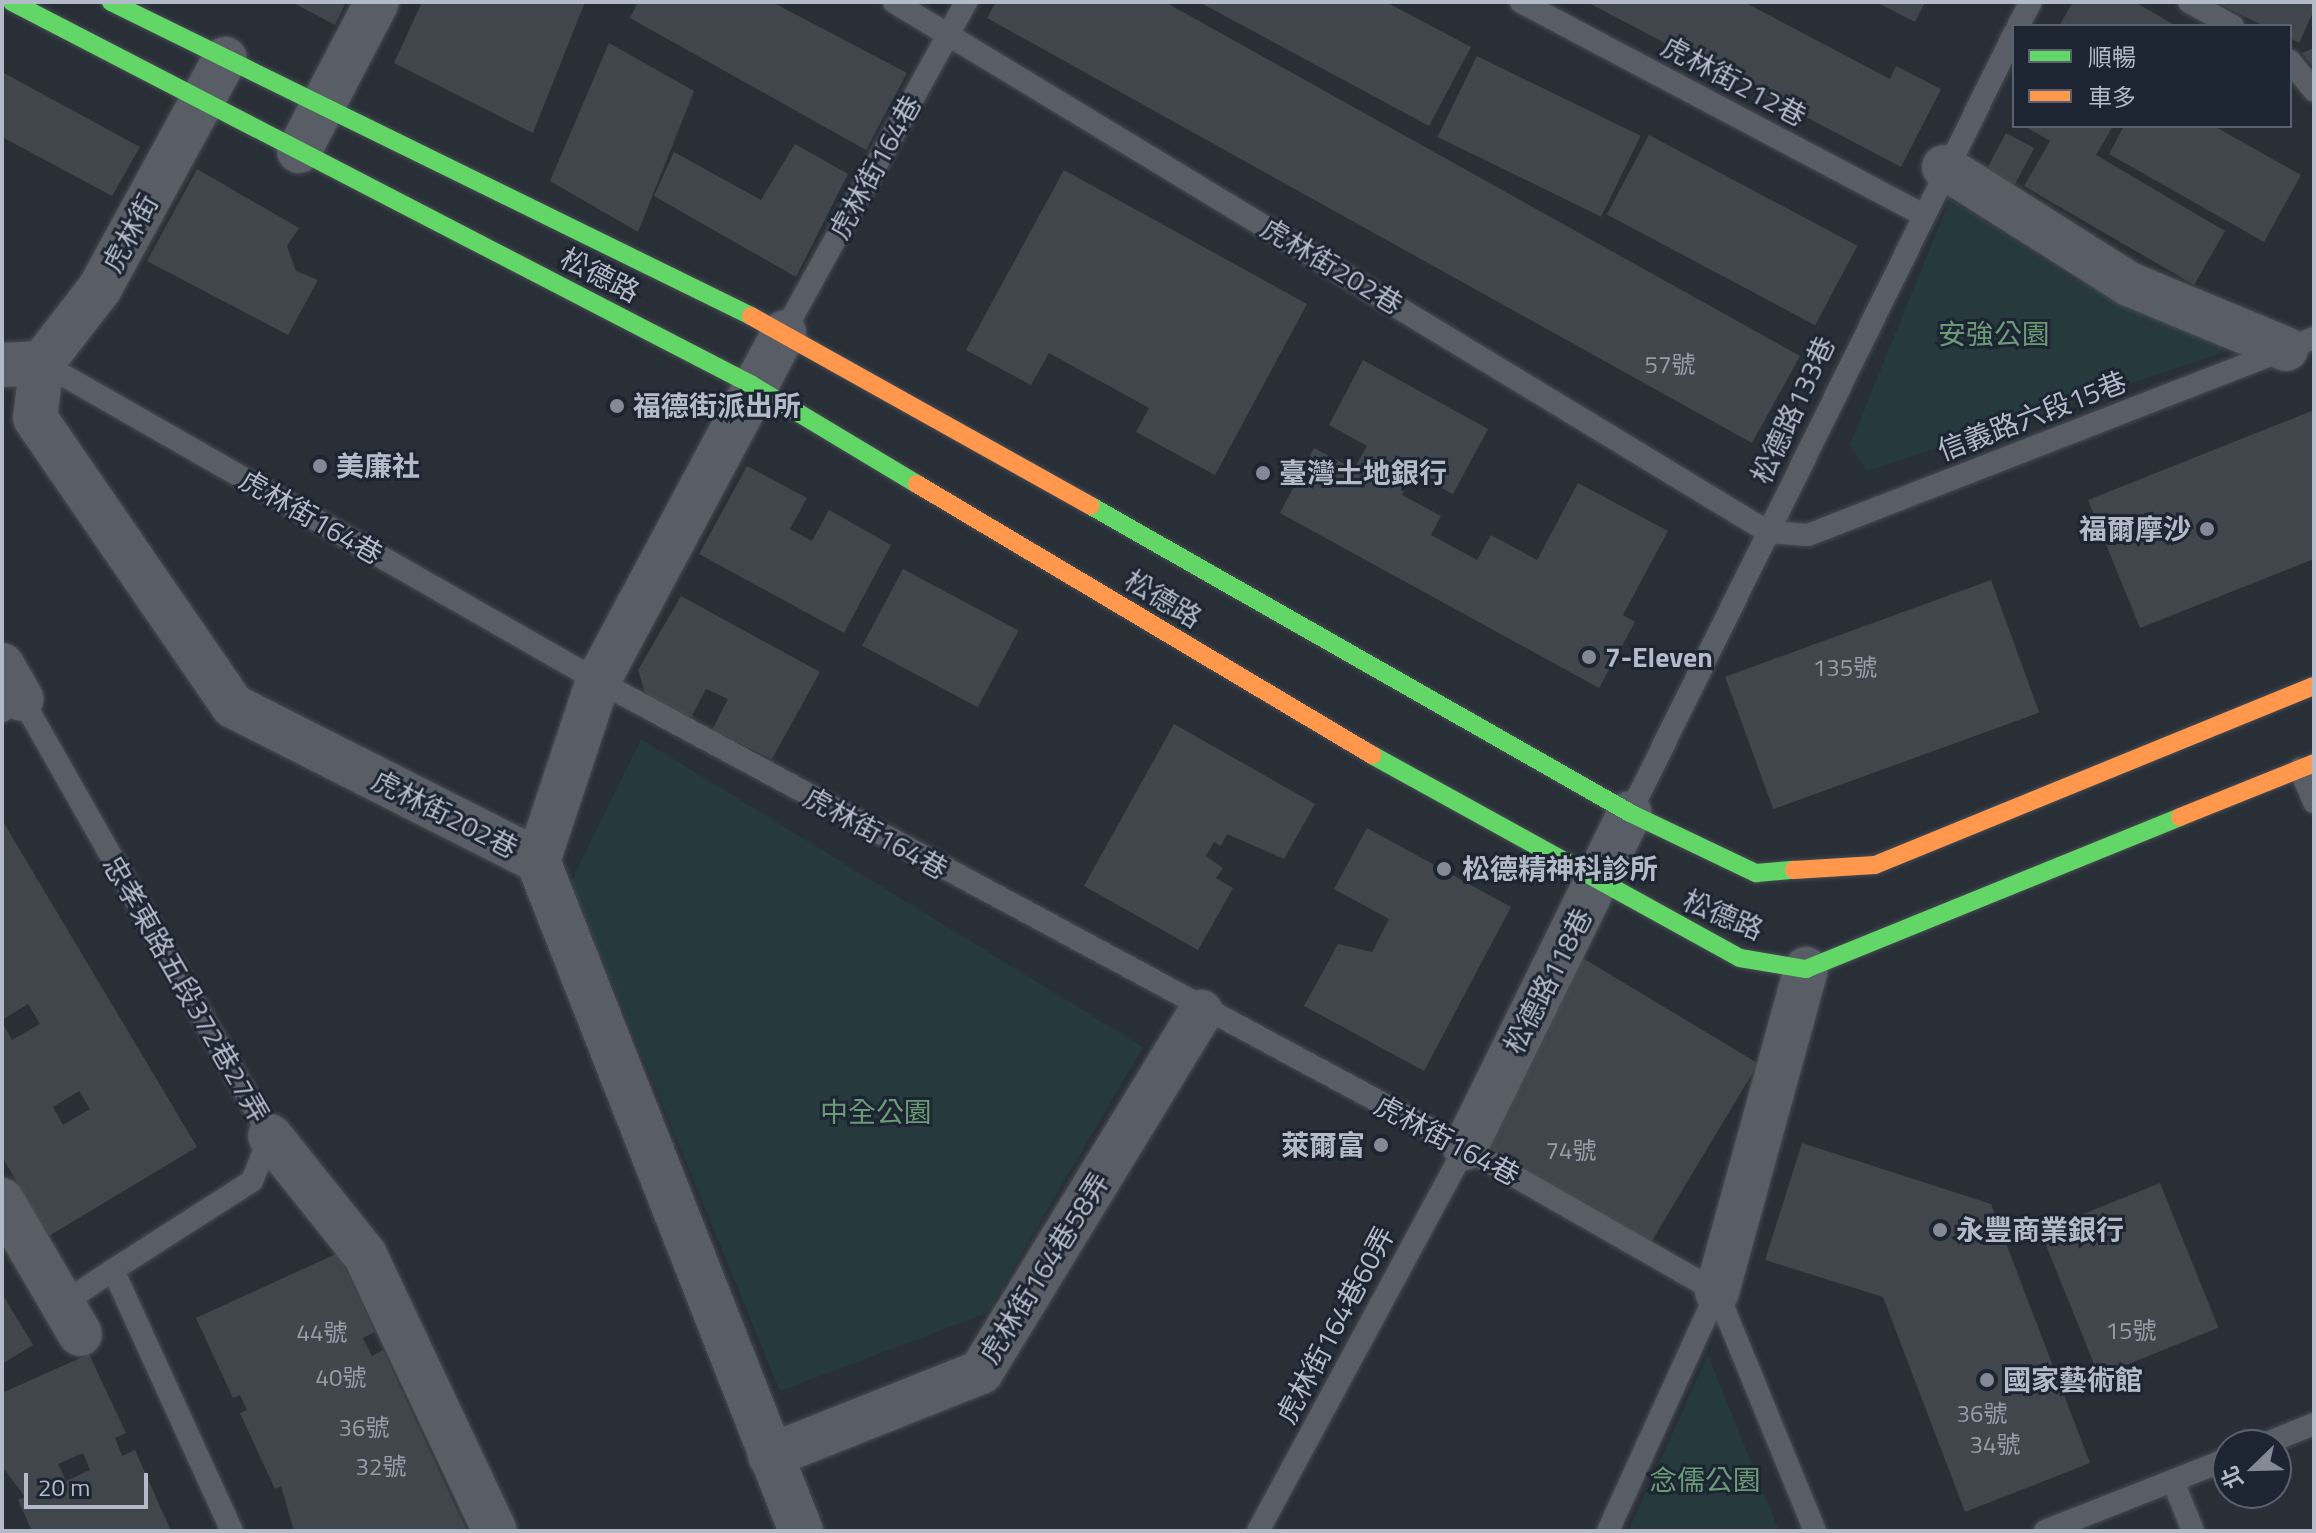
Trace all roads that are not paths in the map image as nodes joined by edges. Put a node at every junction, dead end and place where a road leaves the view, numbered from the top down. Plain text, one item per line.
1 (12, 2) edge
2 (111, 2) edge
3 (377, 2) edge
4 (894, 2) edge
5 (966, 2) edge
6 (1521, 2) edge
7 (2031, 2) edge
8 (2189, 2) edge
9 (2019, 24) edge
10 (2229, 24) edge
11 (950, 33) junction
12 (2012, 38) edge
13 (225, 59) junction
14 (2292, 64) edge
15 (2314, 91) edge
16 (202, 102) junction
17 (327, 102) junction
18 (299, 151) junction
19 (1944, 167) junction
20 (1920, 213) junction
21 (784, 332) junction
22 (2300, 343) edge
23 (22, 364) edge
24 (752, 385) junction
25 (1768, 532) junction
26 (598, 681) junction
27 (2314, 686) edge
28 (9, 692) edge
29 (2307, 766) edge
30 (2314, 802) edge
31 (1630, 813) junction
32 (538, 861) junction
33 (1598, 882) junction
34 (1806, 969) junction
35 (1201, 1012) junction
36 (270, 1136) junction
37 (1465, 1148) junction
38 (2, 1200) edge
39 (113, 1270) junction
40 (1717, 1292) junction
41 (71, 1319) joint
42 (2314, 1424) edge
43 (2292, 1433) edge
44 (770, 1456) junction
45 (2212, 1465) edge
46 (2173, 1481) junction
47 (232, 1531) edge
48 (495, 1531) edge
49 (801, 1531) edge
50 (1258, 1531) edge
51 (1608, 1531) edge
52 (1815, 1531) edge
53 (2045, 1531) edge
54 (2193, 1531) edge

1 - 16 main road, 松德路
2 - 13 main road, 松德路
3 - 17 street
4 - 11 lane, 虎林街202巷
5 - 11 lane, 虎林街164巷
6 - 20 lane, 虎林街212巷
7 - 9 lane
8 - 10 lane
11 - 21 lane, 虎林街164巷
11 - 25 lane, 虎林街202巷
12 - 19 lane, 松德路133巷
13 - 16 street, 虎林街
13 - 17 main road, 松德路
14 - 15 lane
16 - 18 main road, 松德路
16 - 23 street, 虎林街
17 - 18 street
17 - 21 main road, 松德路
18 - 24 main road, 松德路
19 - 20 lane, 松德路133巷
19 - 22 street
20 - 25 lane, 松德路133巷
21 - 24 street, 虎林街202巷
21 - 31 main road, 松德路
22 - 25 lane, 信義路六段15巷
23 - 26 lane, 虎林街164巷
23 - 32 street, 虎林街202巷
24 - 26 street, 虎林街202巷
24 - 33 main road, 松德路
25 - 31 lane, 松德路133巷
26 - 32 street, 虎林街202巷
26 - 35 lane, 虎林街164巷
27 - 31 main road, 松德路
28 - 36 lane, 忠孝東路五段372巷27弄
29 - 30 lane
29 - 34 main road
31 - 33 street, 松德路118巷
32 - 44 street
33 - 34 main road, 松德路
33 - 37 street, 松德路118巷
34 - 40 street
35 - 37 lane, 虎林街164巷
35 - 44 street, 虎林街164巷58弄
36 - 39 lane, 忠孝東路五段372巷27弄
36 - 48 street
37 - 40 lane, 虎林街164巷
37 - 50 lane, 虎林街164巷60弄
38 - 41 street
39 - 41 lane, 忠孝東路五段372巷27弄
39 - 47 lane
40 - 51 lane
40 - 52 lane
42 - 43 lane
44 - 49 street
45 - 46 lane
46 - 53 lane
46 - 54 lane

